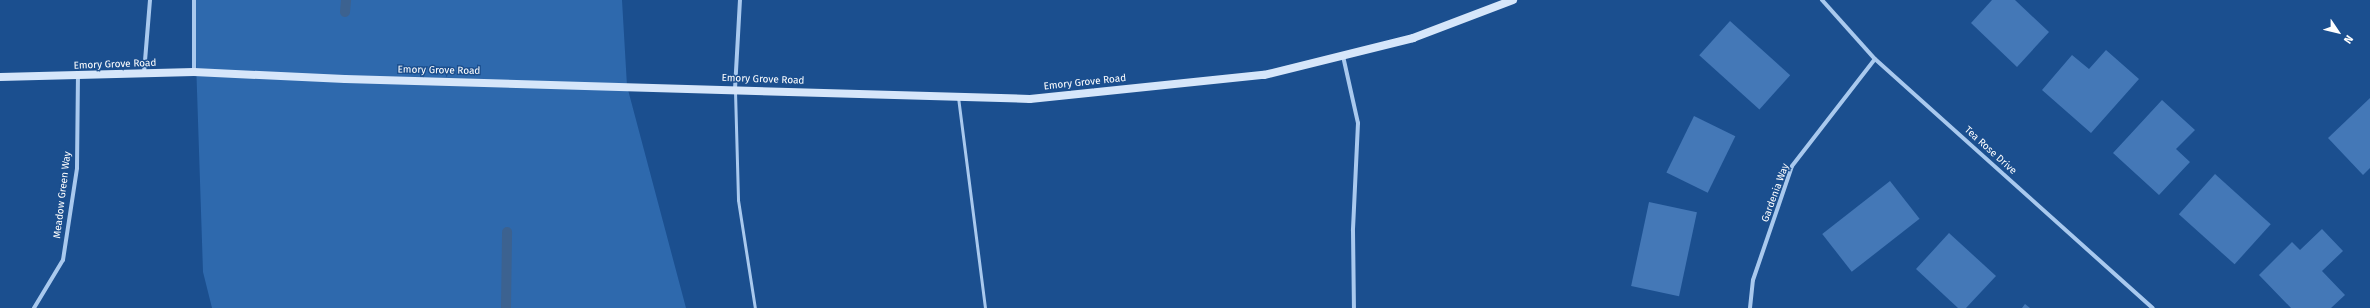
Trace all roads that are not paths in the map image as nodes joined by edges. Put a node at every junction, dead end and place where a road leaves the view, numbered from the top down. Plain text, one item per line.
1 (150, 0) edge
2 (194, 0) edge
3 (740, 0) edge
4 (1514, 0) edge
5 (1822, 0) edge
6 (1343, 55) junction
7 (1875, 59) junction
8 (194, 72) junction
9 (144, 74) junction
10 (78, 76) junction
11 (0, 77) edge
12 (735, 89) junction
13 (958, 97) junction
14 (34, 308) edge
15 (755, 308) edge
16 (985, 308) edge
17 (1354, 308) edge
18 (1750, 308) edge
19 (2153, 308) edge

1 - 9 street
2 - 8 street
3 - 12 street
4 - 6 street, Emory Grove Road
5 - 7 street, Tea Rose Drive
6 - 13 street, Emory Grove Road
6 - 17 street
7 - 18 street, Gardenia Way
7 - 19 street, Tea Rose Drive
8 - 9 street, Emory Grove Road
8 - 12 street, Emory Grove Road
9 - 10 street, Emory Grove Road
10 - 11 street, Emory Grove Road
10 - 14 street, Meadow Green Way
12 - 13 street, Emory Grove Road
12 - 15 lane
13 - 16 lane

